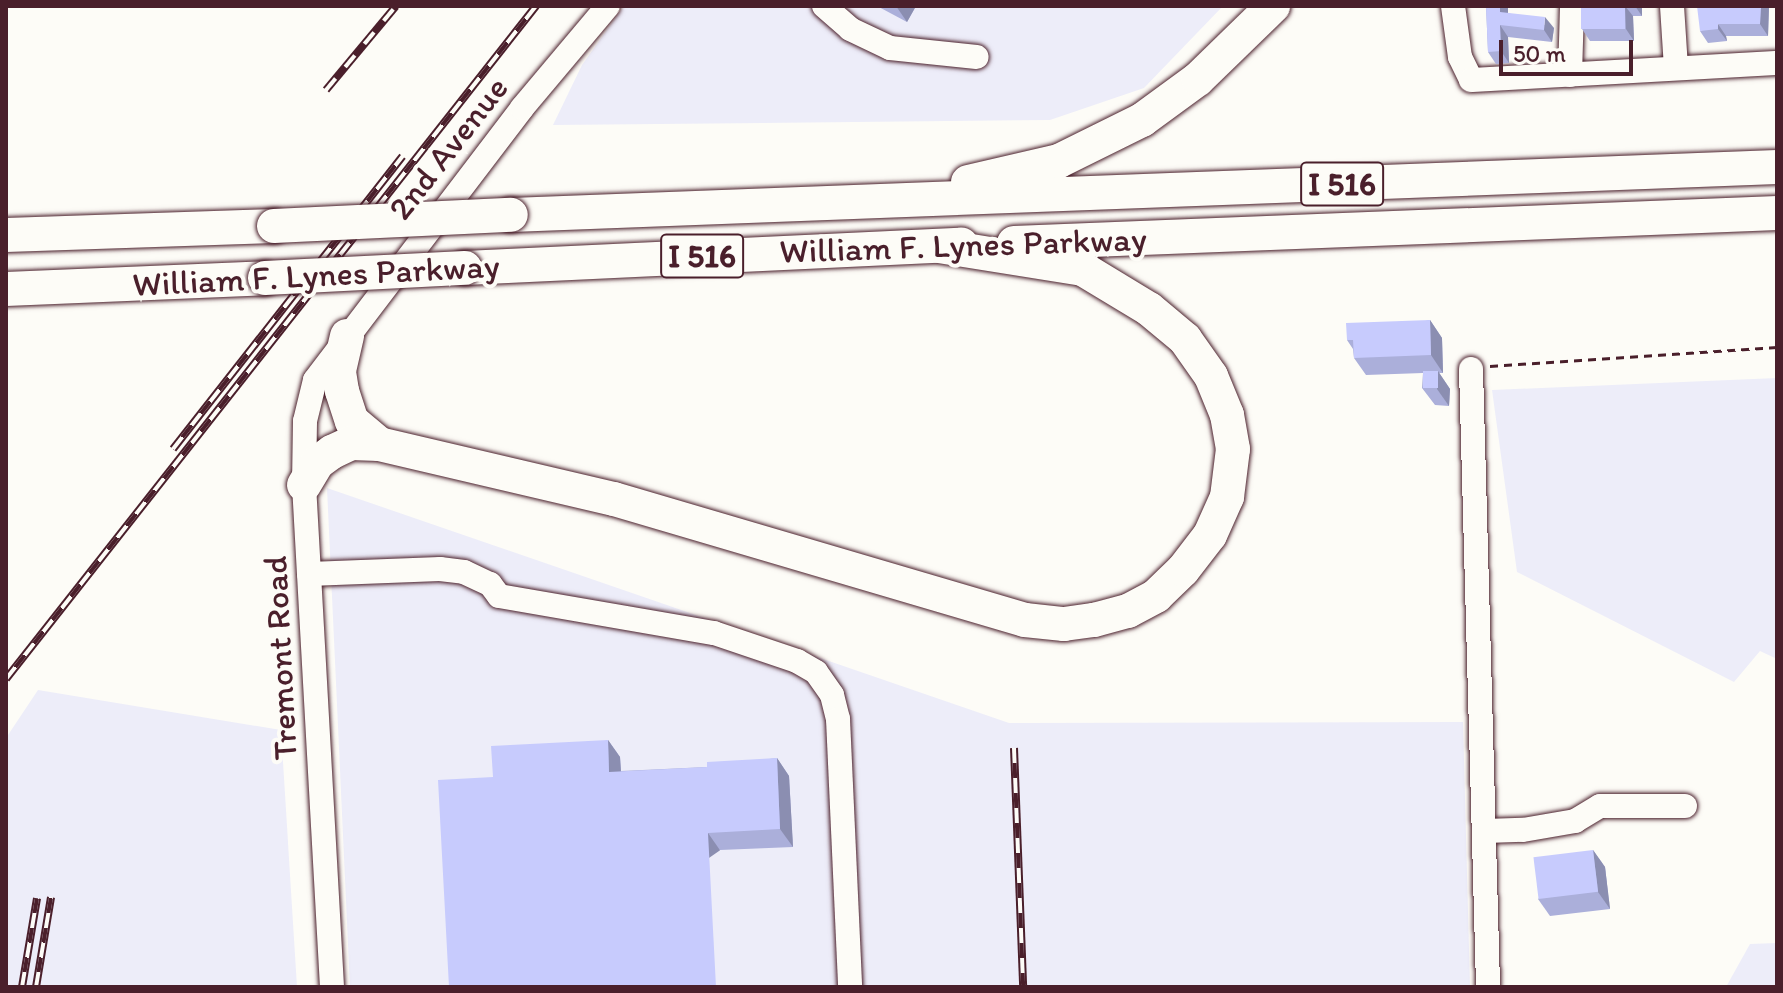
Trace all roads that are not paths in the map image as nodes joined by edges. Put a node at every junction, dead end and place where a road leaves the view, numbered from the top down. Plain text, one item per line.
1 (608, 6) edge
2 (824, 6) edge
3 (1273, 6) edge
4 (1453, 6) edge
5 (1572, 6) edge
6 (1672, 6) edge
7 (977, 57) dead end
8 (1777, 63) edge
9 (1676, 68) junction
10 (1570, 75) junction
11 (1777, 167) edge
12 (907, 200) junction
13 (1777, 213) edge
14 (6, 235) edge
15 (939, 246) junction
16 (6, 289) edge
17 (347, 336) junction
18 (1471, 369) road end
19 (379, 444) junction
20 (304, 485) junction
21 (309, 574) junction
22 (1685, 806) dead end
23 (1485, 831) junction
24 (332, 987) edge
25 (850, 987) edge
26 (1488, 987) edge

1 - 17 street, 2nd Avenue
2 - 7 street
3 - 12 highway
4 - 10 street
5 - 10 street
6 - 9 street
8 - 9 street
9 - 10 street
11 - 12 highway, William F. Lynes Parkway / I 516
12 - 14 highway, William F. Lynes Parkway / I 516, bridge
13 - 15 highway, William F. Lynes Parkway / I 516
15 - 16 highway, William F. Lynes Parkway / I 516, bridge
15 - 19 highway
17 - 19 highway
17 - 20 street, Tremont Road
18 - 23 street
19 - 20 highway
20 - 21 street, Tremont Road
21 - 24 street, Tremont Road
21 - 25 street
22 - 23 street
23 - 26 street

